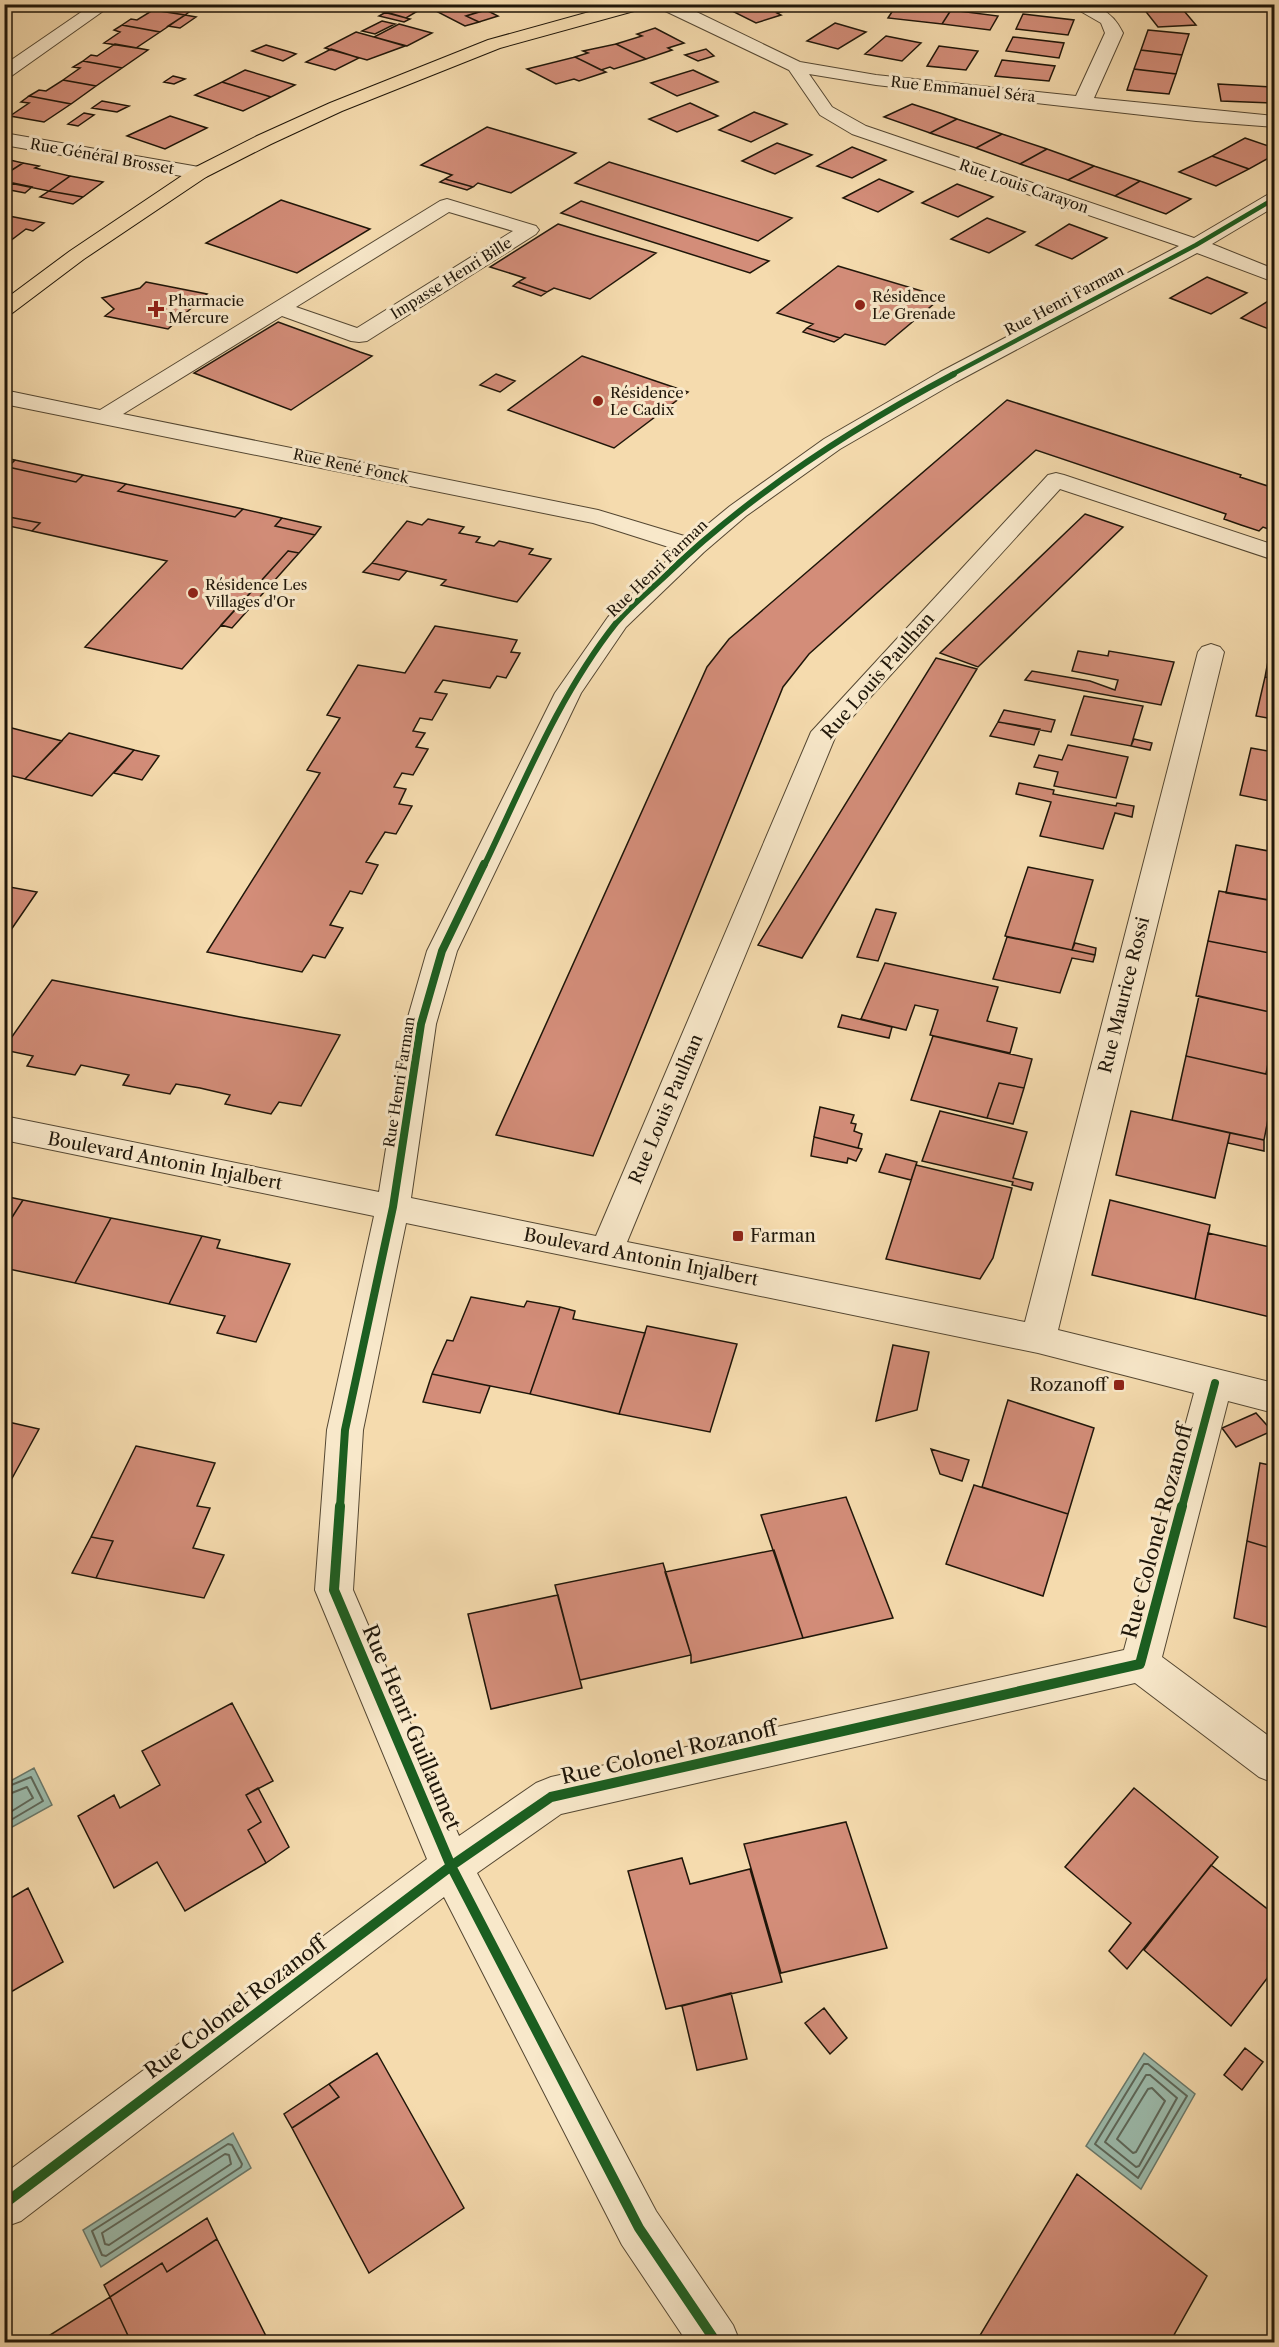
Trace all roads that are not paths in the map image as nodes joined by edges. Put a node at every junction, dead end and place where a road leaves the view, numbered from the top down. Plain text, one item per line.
1 (105, 4) edge
2 (639, 4) edge
3 (664, 4) edge
4 (1076, 4) edge
5 (795, 66) junction
6 (4, 73) edge
7 (1083, 102) junction
8 (1275, 121) edge
9 (4, 139) edge
10 (199, 173) junction
11 (1275, 199) edge
12 (1196, 245) junction
13 (1275, 276) edge
14 (279, 308) junction
15 (4, 310) edge
16 (4, 397) edge
17 (105, 416) junction
18 (695, 547) junction
19 (1275, 553) edge
20 (1211, 652) dead end
21 (4, 1128) edge
22 (393, 1207) junction
23 (607, 1250) junction
24 (1038, 1339) junction
25 (1215, 1383) junction
26 (1275, 1398) edge
27 (1140, 1664) junction
28 (1275, 1764) edge
29 (451, 1866) junction
30 (4, 2204) edge
31 (716, 2343) edge

1 - 6 street
2 - 10 main road
3 - 5 street, Rue Emmanuel Séra
4 - 7 street
5 - 7 street, Rue Emmanuel Séra
5 - 12 street, Rue Louis Carayon
7 - 8 street, Rue Emmanuel Séra
9 - 10 street, Rue Général Brosset
10 - 15 main road
11 - 12 street, Rue Henri Farman
12 - 13 street, Rue Louis Carayon
12 - 18 street, Rue Henri Farman
14 - 14 street, Impasse Henri Bille
14 - 17 street, Impasse Henri Bille
16 - 17 street, Rue René Fonck
17 - 18 street, Rue René Fonck
18 - 22 street, Rue Henri Farman
19 - 23 street, Rue Louis Paulhan
20 - 24 street, Rue Maurice Rossi
21 - 22 street, Boulevard Antonin Injalbert
22 - 23 street, Boulevard Antonin Injalbert
22 - 29 street, Rue Henri Guillaumet
23 - 24 street, Boulevard Antonin Injalbert
24 - 25 street, Boulevard Antonin Injalbert
25 - 26 street, Boulevard Antonin Injalbert
25 - 27 street, Rue Colonel Rozanoff
27 - 28 street
27 - 29 street, Rue Colonel Rozanoff
29 - 30 street, Rue Colonel Rozanoff
29 - 31 street, Rue Henri Guillaumet

